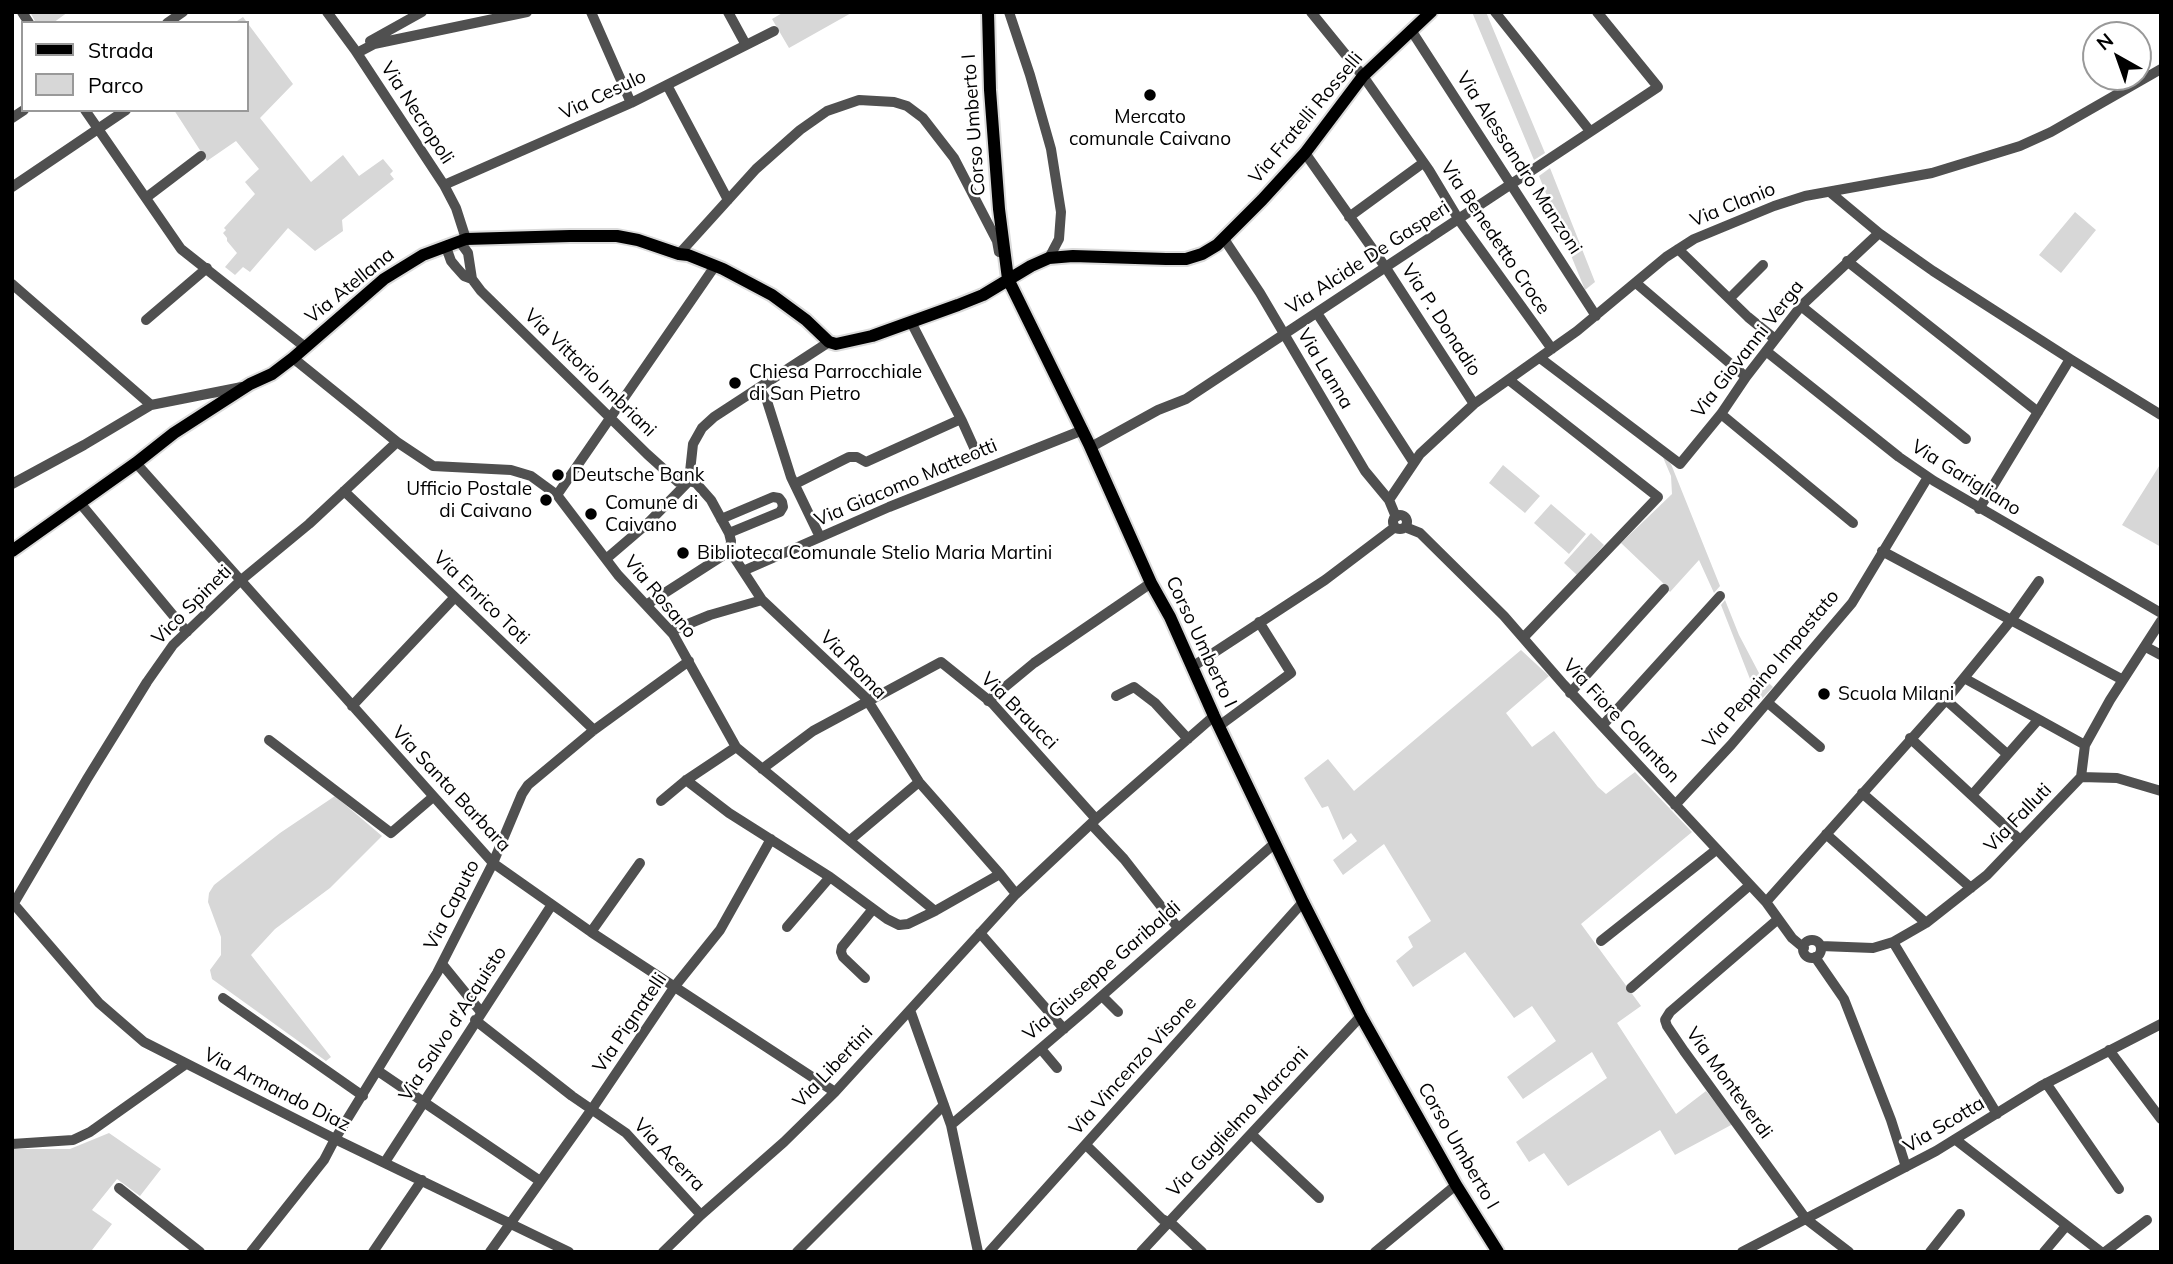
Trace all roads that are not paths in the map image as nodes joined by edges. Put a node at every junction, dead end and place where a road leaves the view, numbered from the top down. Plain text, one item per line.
1 (327, 12) edge
2 (422, 12) edge
3 (527, 12) edge
4 (591, 12) edge
5 (728, 12) edge
6 (988, 12) edge
7 (1009, 12) edge
8 (1311, 12) edge
9 (1495, 12) edge
10 (1597, 12) edge
11 (1430, 13) edge
12 (1411, 30) junction
13 (774, 31) dead end
14 (746, 45) junction
15 (356, 52) junction
16 (2161, 69) edge
17 (1363, 76) junction
18 (667, 85) junction
19 (631, 103) junction
20 (86, 112) edge
21 (123, 112) edge
22 (97, 130) junction
23 (1590, 131) junction
24 (1305, 153) junction
25 (201, 156) dead end
26 (1423, 163) junction
27 (1510, 185) junction
28 (444, 186) junction
29 (12, 187) edge
30 (1831, 193) junction
31 (147, 197) junction
32 (728, 200) junction
33 (1349, 216) junction
34 (1459, 220) junction
35 (1879, 233) junction
36 (1224, 239) junction
37 (463, 240) junction
38 (446, 247) junction
39 (1678, 249) junction
40 (680, 254) junction
41 (1049, 258) junction
42 (1847, 261) junction
43 (1763, 265) dead end
44 (715, 266) junction
45 (207, 268) junction
46 (1386, 268) junction
47 (472, 279) junction
48 (1009, 279) junction
49 (1636, 283) junction
50 (12, 284) edge
51 (1730, 298) junction
52 (1801, 306) junction
53 (1317, 313) junction
54 (1596, 316) junction
55 (146, 320) dead end
56 (911, 322) junction
57 (1284, 335) junction
58 (1775, 340) junction
59 (829, 342) junction
60 (304, 347) junction
61 (1552, 349) junction
62 (1766, 351) junction
63 (293, 358) junction
64 (1540, 358) junction
65 (2070, 359) junction
66 (1746, 377) junction
67 (1509, 380) junction
68 (246, 386) junction
69 (760, 388) junction
70 (1474, 404) junction
71 (151, 405) junction
72 (2038, 412) junction
73 (1721, 414) junction
74 (2161, 415) edge
75 (610, 418) junction
76 (961, 419) junction
77 (1083, 430) junction
78 (1966, 439) dead end
79 (397, 442) junction
80 (1091, 447) junction
81 (136, 463) junction
82 (1414, 463) junction
83 (983, 469) junction
84 (1927, 477) junction
85 (689, 481) junction
86 (12, 484) edge
87 (795, 484) junction
88 (344, 491) junction
89 (557, 495) junction
90 (1389, 500) junction
91 (80, 503) junction
92 (1979, 509) junction
93 (721, 519) junction
94 (1853, 523) dead end
95 (1399, 524) junction
96 (729, 533) junction
97 (820, 537) junction
98 (12, 551) edge
99 (730, 551) junction
100 (1882, 551) junction
101 (606, 559) junction
102 (743, 571) junction
103 (2039, 580) dead end
104 (240, 582) junction
105 (1151, 583) junction
106 (1664, 589) dead end
107 (1720, 596) dead end
108 (454, 598) junction
109 (762, 600) junction
110 (646, 605) junction
111 (2161, 613) edge
112 (2012, 619) junction
113 (2161, 621) edge
114 (1259, 622) junction
115 (671, 631) junction
116 (187, 632) junction
117 (1523, 638) junction
118 (2146, 647) junction
119 (2161, 655) edge
120 (689, 661) junction
121 (1192, 667) junction
122 (1964, 678) junction
123 (2123, 680) junction
124 (1570, 692) junction
125 (1116, 696) dead end
126 (1946, 700) junction
127 (988, 701) junction
128 (869, 702) junction
129 (1768, 703) junction
130 (352, 706) junction
131 (2038, 720) junction
132 (1217, 721) junction
133 (1602, 726) junction
134 (594, 730) junction
135 (1910, 738) junction
136 (1188, 739) junction
137 (269, 740) dead end
138 (2085, 745) junction
139 (736, 747) junction
140 (1820, 747) dead end
141 (2007, 754) junction
142 (762, 769) junction
143 (2081, 777) junction
144 (686, 780) junction
145 (919, 782) junction
146 (2161, 791) edge
147 (1862, 793) junction
148 (1972, 795) junction
149 (433, 797) junction
150 (661, 801) dead end
151 (1675, 805) junction
152 (1094, 821) junction
153 (1826, 834) junction
154 (771, 839) junction
155 (850, 840) junction
156 (2020, 840) junction
157 (1275, 843) junction
158 (1716, 850) junction
159 (493, 863) junction
160 (640, 863) dead end
161 (1000, 874) junction
162 (830, 877) junction
163 (1751, 885) junction
164 (1970, 888) junction
165 (1016, 894) junction
166 (13, 902) edge
167 (1303, 902) junction
168 (1766, 902) junction
169 (551, 905) junction
170 (873, 909) junction
171 (935, 911) junction
172 (1777, 920) junction
173 (1926, 923) junction
174 (787, 927) dead end
175 (1178, 928) junction
176 (591, 932) junction
177 (980, 933) junction
178 (1601, 941) dead end
179 (1893, 942) junction
180 (1821, 946) junction
181 (1804, 948) junction
182 (1815, 957) junction
183 (442, 964) junction
184 (865, 978) dead end
185 (676, 986) junction
186 (1631, 989) dead end
187 (1102, 996) junction
188 (223, 998) dead end
189 (910, 1010) junction
190 (1118, 1012) dead end
191 (478, 1016) junction
192 (1361, 1016) junction
193 (2161, 1024) edge
194 (1064, 1029) junction
195 (1041, 1049) junction
196 (2109, 1050) junction
197 (186, 1064) junction
198 (1057, 1068) dead end
199 (378, 1071) junction
200 (2046, 1083) junction
201 (835, 1092) junction
202 (363, 1096) junction
203 (423, 1102) junction
204 (944, 1105) junction
205 (592, 1109) junction
206 (1997, 1114) junction
207 (2161, 1119) edge
208 (951, 1125) junction
209 (1251, 1134) junction
210 (335, 1139) junction
211 (1956, 1140) junction
212 (12, 1144) edge
213 (1086, 1145) junction
214 (385, 1162) junction
215 (1906, 1167) junction
216 (422, 1180) junction
217 (540, 1181) junction
218 (1456, 1185) junction
219 (119, 1188) dead end
220 (2119, 1189) dead end
221 (1319, 1198) dead end
222 (701, 1214) junction
223 (1960, 1214) dead end
224 (1806, 1219) junction
225 (2147, 1220) dead end
226 (1168, 1222) junction
227 (510, 1223) junction
228 (2066, 1226) junction
229 (200, 1252) edge
230 (251, 1252) edge
231 (373, 1252) edge
232 (490, 1252) edge
233 (569, 1252) edge
234 (663, 1252) edge
235 (797, 1252) edge
236 (978, 1252) edge
237 (989, 1252) edge
238 (1141, 1252) edge
239 (1202, 1252) edge
240 (1375, 1252) edge
241 (1498, 1252) edge
242 (1742, 1252) edge
243 (1849, 1252) edge
244 (1930, 1252) edge
245 (2044, 1252) edge
246 (2103, 1252) edge

1 - 15 street, Via Necropoli
2 - 15 street
3 - 15 street
4 - 19 street
5 - 14 street
6 - 48 main road, Corso Umberto I
7 - 41 street
8 - 17 street, Via Benedetto Croce
9 - 23 street
10 - 23 street, Via Alcide De Gasperi
11 - 12 main road, Via Fratelli Rosselli
12 - 17 main road, Via Fratelli Rosselli
12 - 27 street, Via Alessandro Manzoni
13 - 14 street, Via Cesulo
14 - 18 street, Via Cesulo
15 - 28 street, Via Necropoli
16 - 30 street, Via Clanio
17 - 24 main road, Via Fratelli Rosselli
17 - 26 street, Via Benedetto Croce
18 - 19 street, Via Cesulo
18 - 32 street
19 - 28 street, Via Cesulo
20 - 22 street
21 - 22 street
22 - 29 street
22 - 31 street
23 - 27 street, Via Alcide De Gasperi
24 - 33 street, Via P. Donadio
24 - 36 main road, Via Fratelli Rosselli
25 - 31 street
26 - 33 street
26 - 34 street, Via Benedetto Croce
27 - 34 street, Via Alcide De Gasperi
27 - 54 street, Via Alessandro Manzoni
28 - 37 street, Via Necropoli
30 - 35 street
30 - 39 street, Via Clanio
31 - 45 street
32 - 40 street
32 - 48 street
33 - 46 street, Via P. Donadio
34 - 46 street, Via Alcide De Gasperi
34 - 61 street, Via Benedetto Croce
35 - 42 street, Via Giovanni Verga
35 - 65 street
36 - 41 main road, Via Fratelli Rosselli
36 - 57 street, Via Lanna
37 - 38 main road, Via Atellana
37 - 40 main road, Via Atellana
37 - 47 street, Via Vittorio Imbriani
38 - 47 street, Via Vittorio Imbriani
38 - 60 main road, Via Atellana
39 - 49 street, Via Clanio
39 - 51 street
40 - 44 main road, Via Atellana
41 - 48 main road, Via Fratelli Rosselli
42 - 52 street, Via Giovanni Verga
42 - 72 street
43 - 51 street
44 - 59 main road, Via Atellana
44 - 75 street
45 - 55 street
45 - 60 street
46 - 53 street, Via Alcide De Gasperi
46 - 70 street, Via P. Donadio
47 - 75 street, Via Vittorio Imbriani
48 - 56 main road, Via Fratelli Rosselli
48 - 77 main road, Corso Umberto I
49 - 54 street, Via Clanio
49 - 66 street
50 - 71 street
51 - 58 street
52 - 58 street, Via Giovanni Verga
52 - 78 street
53 - 57 street, Via Alcide De Gasperi
53 - 82 street
54 - 61 street, Via Clanio
56 - 59 main road, Via Fratelli Rosselli
56 - 76 street
57 - 80 street, Via Alcide De Gasperi
57 - 90 street, Via Lanna
58 - 62 street, Via Giovanni Verga
59 - 69 street
60 - 63 main road, Via Atellana
61 - 64 street, Via Clanio
62 - 66 street, Via Giovanni Verga
62 - 84 street, Via Garigliano
63 - 68 main road, Via Atellana
63 - 79 street, Via Rosano
64 - 67 street, Via Clanio
64 - 73 street, Via Giovanni Verga
65 - 72 street
65 - 74 street
66 - 73 street, Via Giovanni Verga
67 - 70 street, Via Clanio
67 - 117 street
68 - 71 street
68 - 81 main road, Via Atellana
69 - 85 street
69 - 87 street
70 - 82 street, Via Clanio
71 - 86 street
72 - 92 street
73 - 94 street
75 - 85 street, Via Vittorio Imbriani
75 - 89 street
76 - 83 street
76 - 87 street
77 - 80 main road, Corso Umberto I
77 - 83 street, Via Giacomo Matteotti
79 - 88 street, Vico Spineti
79 - 89 street, Via Rosano
80 - 105 main road, Corso Umberto I
81 - 91 main road, Via Atellana
81 - 104 street, Via Santa Barbara
82 - 90 street, Via Clanio
83 - 97 street, Via Giacomo Matteotti
84 - 92 street, Via Garigliano
84 - 100 street, Via Peppino Impastato
85 - 93 street, Via Roma
85 - 101 street
87 - 97 street
88 - 104 street, Vico Spineti
88 - 108 street, Via Enrico Toti
89 - 101 street, Via Rosano
90 - 95 street, Via Lanna
91 - 98 main road, Via Atellana
91 - 116 street
92 - 111 street, Via Garigliano
93 - 96 street, Via Roma
93 - 96 street
95 - 114 street
95 - 117 street, Via Fiore Colanton
96 - 99 street, Via Roma
97 - 102 street, Via Giacomo Matteotti
99 - 102 street, Via Roma
99 - 110 street
100 - 112 street
100 - 129 street, Via Peppino Impastato
101 - 110 street, Via Rosano
102 - 109 street, Via Roma
103 - 112 street
104 - 116 street, Vico Spineti
104 - 130 street, Via Santa Barbara
105 - 121 main road, Corso Umberto I
105 - 127 street
106 - 124 street
107 - 133 street
108 - 130 street
108 - 134 street, Via Enrico Toti
109 - 115 street
109 - 128 street, Via Roma
110 - 115 street, Via Rosano
112 - 122 street
112 - 123 street
113 - 118 street
114 - 121 street
114 - 132 street, Via Libertini
115 - 120 street, Via Rosano
116 - 166 street, Vico Spineti
117 - 124 street, Via Fiore Colanton
118 - 119 street
118 - 123 street
120 - 134 street, Via Caputo
120 - 139 street, Via Rosano
121 - 132 main road, Corso Umberto I
122 - 126 street
122 - 131 street
123 - 138 street
124 - 133 street, Via Fiore Colanton
125 - 136 street
126 - 135 street
126 - 141 street
127 - 128 street, Via Braucci
127 - 152 street, Via Braucci
128 - 142 street
128 - 145 street, Via Roma
129 - 140 street
129 - 151 street, Via Peppino Impastato
130 - 149 street, Via Santa Barbara
131 - 138 street
131 - 141 street
132 - 136 street, Via Libertini
132 - 157 main road, Corso Umberto I
133 - 151 street, Via Fiore Colanton
134 - 159 street, Via Caputo
135 - 147 street
135 - 148 street
136 - 152 street, Via Libertini
137 - 149 street
138 - 143 street
139 - 142 street, Via Rosano
139 - 144 street
141 - 148 street
142 - 155 street, Via Rosano
143 - 146 street
143 - 156 street, Via Falluti
144 - 150 street
144 - 154 street
145 - 155 street
145 - 161 street, Via Roma
147 - 153 street
147 - 164 street
148 - 156 street
149 - 159 street, Via Santa Barbara
151 - 158 street, Via Fiore Colanton
152 - 165 street, Via Libertini
152 - 175 street, Via Braucci
153 - 168 street
153 - 173 street
154 - 162 street
154 - 185 street, Via Pignatelli
155 - 171 street, Via Rosano
156 - 164 street, Via Falluti
157 - 167 main road, Corso Umberto I
157 - 175 street, Via Giuseppe Garibaldi
158 - 163 street, Via Fiore Colanton
158 - 178 street
159 - 169 street, Via Santa Barbara
159 - 183 street, Via Caputo
160 - 176 street
161 - 165 street, Via Roma
161 - 171 street
162 - 170 street
162 - 174 street
163 - 168 street, Via Fiore Colanton
163 - 186 street
164 - 173 street, Via Falluti
165 - 177 street, Via Libertini
166 - 197 street, Via Armando Diaz
167 - 192 main road, Corso Umberto I
167 - 213 street, Via Vincenzo Visone
168 - 172 street, Via Fiore Colanton
169 - 176 street, Via Santa Barbara
169 - 191 street, Via Salvo d'Acquisto
170 - 171 street
170 - 184 street
172 - 181 street, Via Fiore Colanton
172 - 224 street, Via Monteverdi
173 - 179 street, Via Falluti
175 - 187 street, Via Giuseppe Garibaldi
176 - 185 street, Via Santa Barbara
177 - 189 street, Via Libertini
177 - 194 street
179 - 180 street, Via Falluti
179 - 206 street
180 - 181 street
180 - 182 street
181 - 182 street
182 - 215 street
183 - 191 street, Via Acerra
183 - 199 street, Via Caputo
185 - 201 street, Via Santa Barbara
185 - 205 street, Via Pignatelli
187 - 190 street
187 - 194 street, Via Giuseppe Garibaldi
188 - 202 street
189 - 201 street, Via Libertini
189 - 204 street
191 - 203 street, Via Salvo d'Acquisto
191 - 205 street, Via Acerra
192 - 209 street, Via Guglielmo Marconi
192 - 218 main road, Corso Umberto I
193 - 196 street, Via Scotta
194 - 195 street, Via Giuseppe Garibaldi
195 - 198 street
195 - 208 street, Via Giuseppe Garibaldi
196 - 200 street, Via Scotta
196 - 207 street
197 - 210 street, Via Armando Diaz
197 - 212 street
199 - 202 street, Via Caputo
199 - 203 street
200 - 206 street, Via Scotta
200 - 220 street
201 - 222 street, Via Libertini
202 - 210 street, Via Caputo
203 - 214 street, Via Salvo d'Acquisto
203 - 217 street
204 - 208 street
204 - 235 street
205 - 217 street, Via Pignatelli
205 - 222 street, Via Acerra
206 - 211 street, Via Scotta
208 - 236 street
209 - 221 street
209 - 226 street, Via Guglielmo Marconi
210 - 214 street, Via Armando Diaz
210 - 230 street, Via Caputo
211 - 215 street, Via Scotta
211 - 228 street
213 - 226 street
213 - 237 street, Via Vincenzo Visone
214 - 216 street, Via Armando Diaz
215 - 224 street, Via Scotta
216 - 227 street, Via Armando Diaz
216 - 231 street
217 - 227 street, Via Pignatelli
218 - 240 street
218 - 241 main road, Corso Umberto I
219 - 229 street
222 - 234 street, Via Libertini
223 - 244 street
224 - 242 street, Via Scotta
224 - 243 street
225 - 246 street
226 - 238 street, Via Guglielmo Marconi
226 - 239 street
227 - 232 street, Via Pignatelli
227 - 233 street, Via Armando Diaz
228 - 245 street
228 - 246 street

